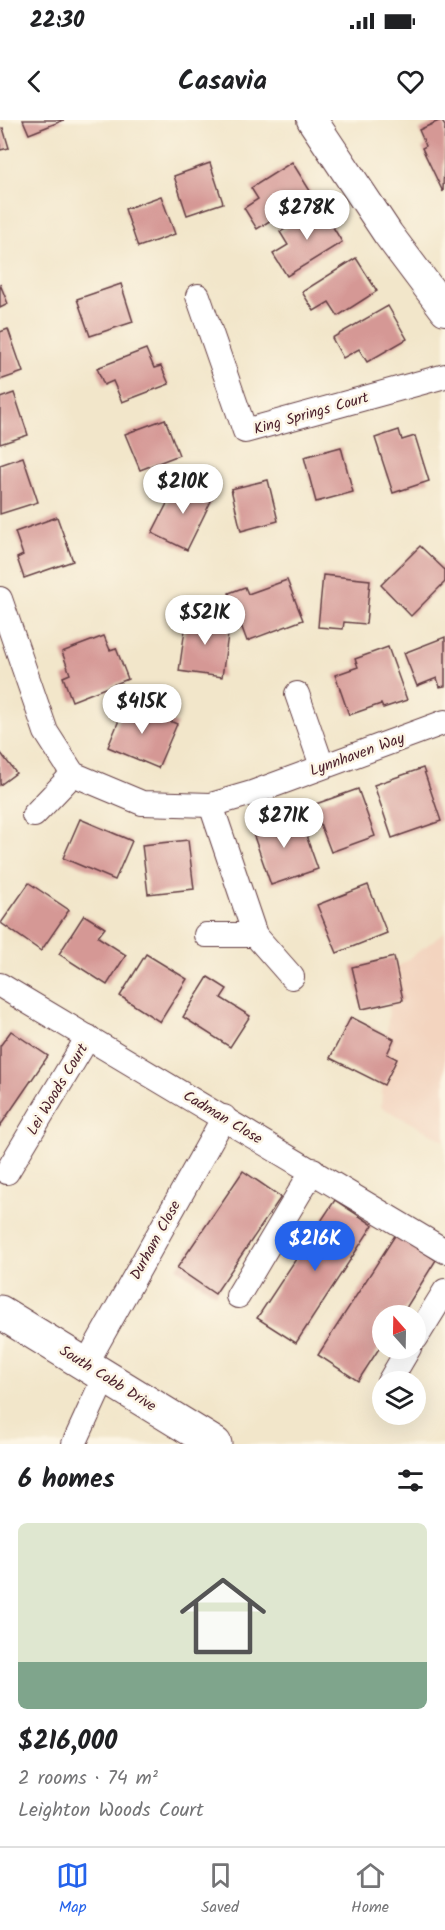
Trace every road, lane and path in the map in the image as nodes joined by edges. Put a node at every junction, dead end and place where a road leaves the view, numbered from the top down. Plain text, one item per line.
1 (312, 120) edge
2 (198, 296) dead end
3 (445, 310) edge
4 (445, 376) edge
5 (0, 599) edge
6 (297, 694) dead end
7 (445, 722) edge
8 (322, 766) junction
9 (73, 774) junction
10 (211, 805) junction
11 (34, 815) dead end
12 (206, 935) dead end
13 (255, 935) junction
14 (292, 976) dead end
15 (0, 985) edge
16 (88, 1037) junction
17 (224, 1117) junction
18 (313, 1170) junction
19 (7, 1173) dead end
20 (445, 1251) edge
21 (445, 1291) edge
22 (237, 1296) dead end
23 (0, 1312) edge
24 (426, 1322) edge
25 (95, 1370) junction
26 (74, 1444) edge
27 (215, 1444) edge

1 - 3 street
2 - 4 street, King Springs Court
5 - 9 street
6 - 8 street
7 - 8 street, Lynnhaven Way
8 - 10 street, Lynnhaven Way
9 - 10 street, Lynnhaven Way
9 - 11 street
10 - 13 street
12 - 13 street
13 - 14 street
15 - 16 street, Cadman Close
16 - 17 street, Cadman Close
16 - 19 street, Lei Woods Court
17 - 18 street, Cadman Close
17 - 25 street, Durham Close
18 - 20 street, Cadman Close
18 - 22 street
21 - 24 street
23 - 25 main road, South Cobb Drive
25 - 26 street, Durham Close
25 - 27 main road, South Cobb Drive

